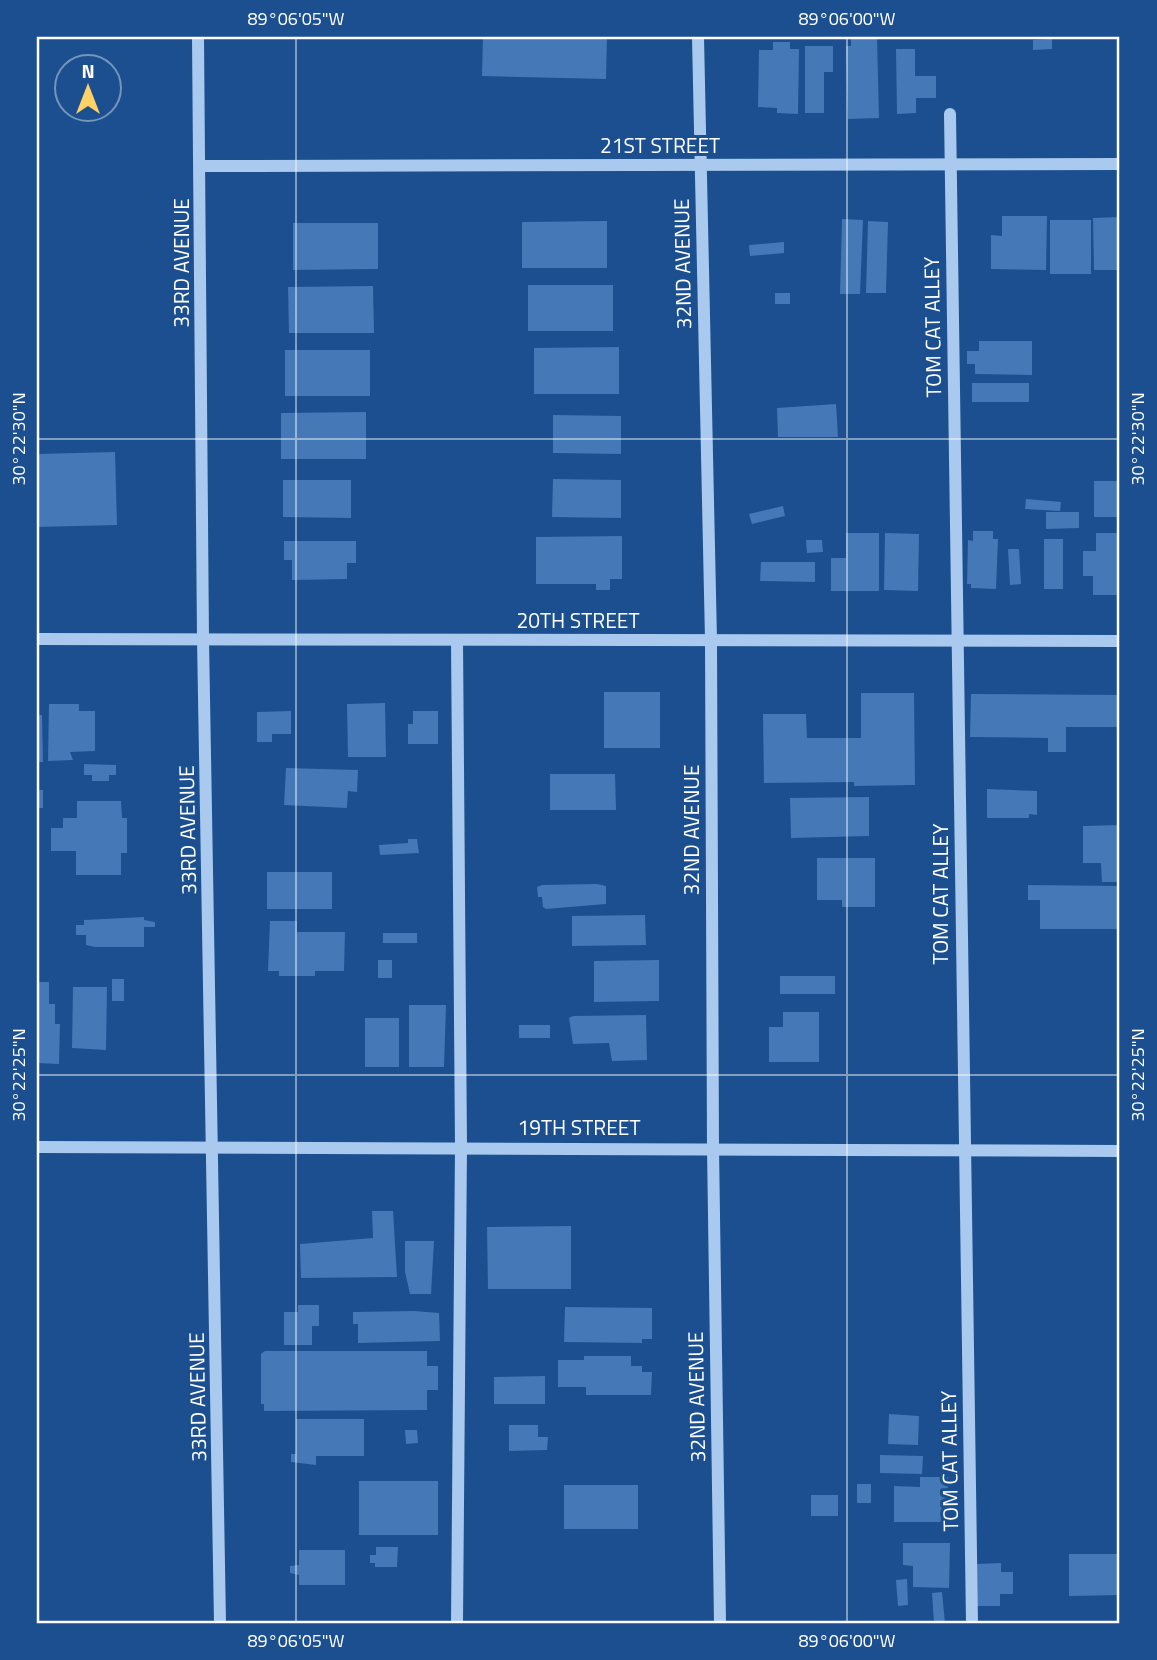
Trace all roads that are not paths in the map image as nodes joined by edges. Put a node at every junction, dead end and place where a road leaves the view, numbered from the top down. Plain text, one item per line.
1 (198, 37) edge
2 (698, 37) edge
3 (950, 114) dead end
4 (1120, 164) edge
5 (699, 165) junction
6 (948, 165) junction
7 (200, 166) junction
8 (37, 639) edge
9 (203, 639) junction
10 (457, 640) junction
11 (711, 640) junction
12 (959, 640) junction
13 (1120, 641) edge
14 (213, 1146) junction
15 (37, 1147) edge
16 (461, 1147) junction
17 (713, 1147) junction
18 (963, 1151) junction
19 (1120, 1151) edge
20 (220, 1623) edge
21 (457, 1623) edge
22 (720, 1623) edge
23 (972, 1623) edge

1 - 7 street, 33RD AVENUE
2 - 5 street, 32ND AVENUE
3 - 6 street, TOM CAT ALLEY
4 - 6 street, 21ST STREET
5 - 6 street, 21ST STREET
5 - 7 street, 21ST STREET
5 - 11 street, 32ND AVENUE
6 - 12 street, TOM CAT ALLEY
7 - 9 street, 33RD AVENUE
8 - 9 street, 20TH STREET
9 - 10 street, 20TH STREET
9 - 14 street, 33RD AVENUE
10 - 11 street, 20TH STREET
10 - 16 street
11 - 12 street, 20TH STREET
11 - 17 street, 32ND AVENUE
12 - 13 street, 20TH STREET
12 - 18 street, TOM CAT ALLEY
14 - 15 street, 19TH STREET
14 - 16 street, 19TH STREET
14 - 20 street, 33RD AVENUE
16 - 17 street, 19TH STREET
16 - 21 street
17 - 18 street, 19TH STREET
17 - 22 street, 32ND AVENUE
18 - 19 street, 19TH STREET
18 - 23 street, TOM CAT ALLEY

